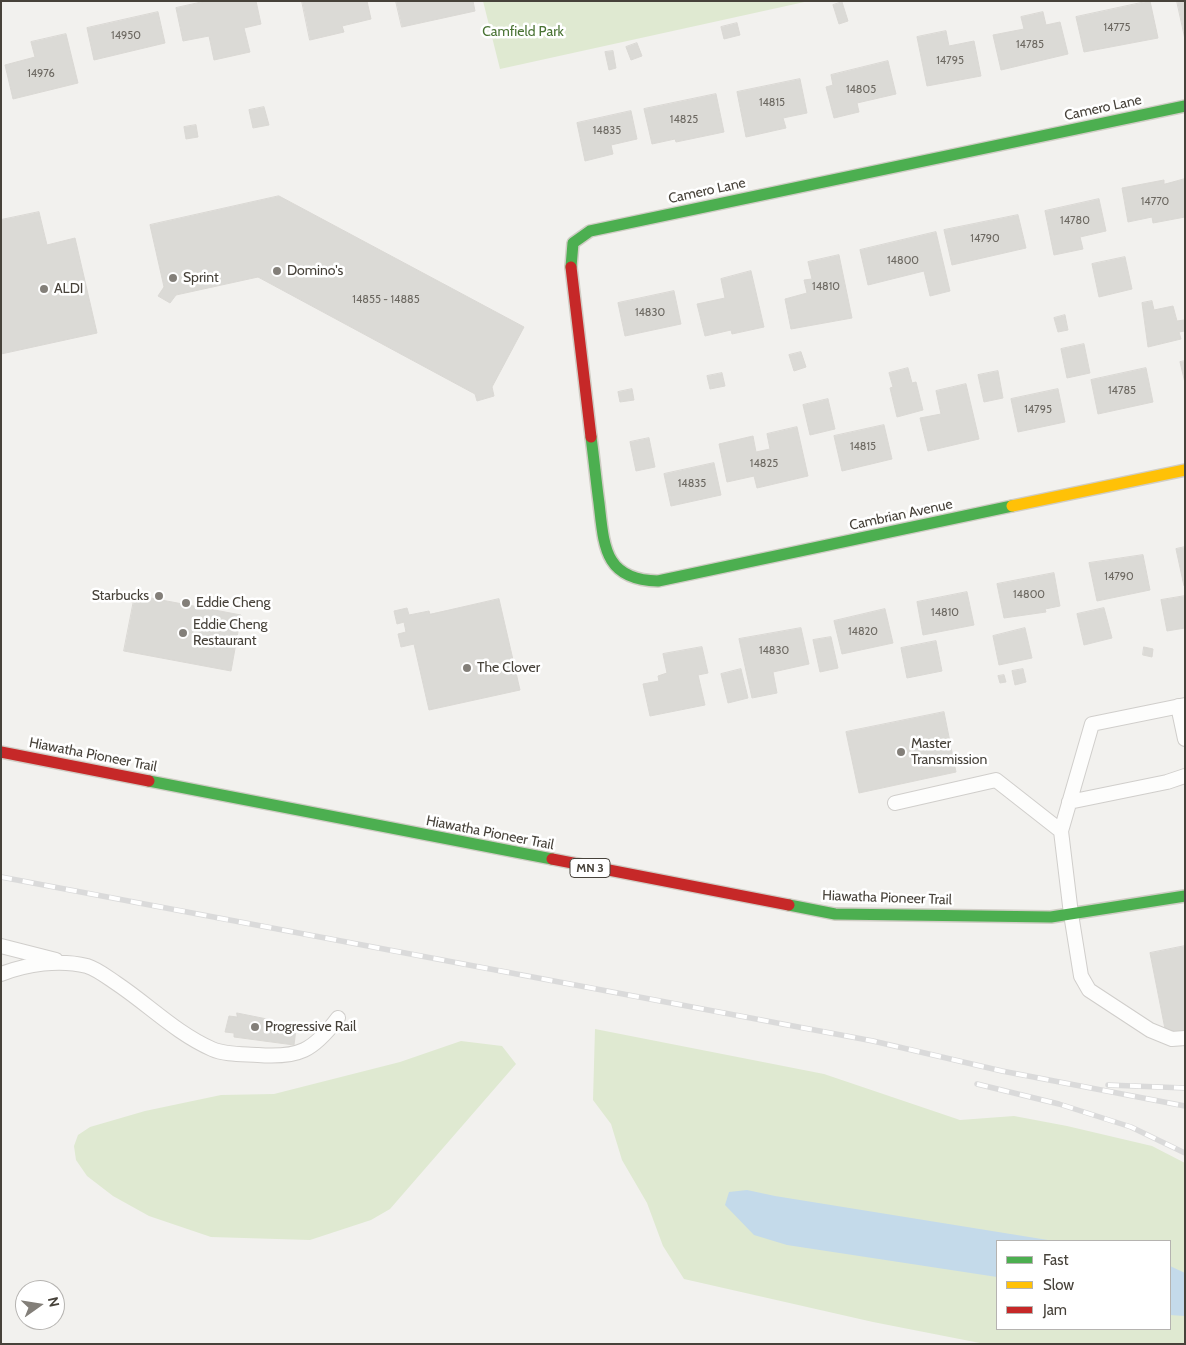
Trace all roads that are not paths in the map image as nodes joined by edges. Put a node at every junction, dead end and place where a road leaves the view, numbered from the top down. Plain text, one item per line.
1 (1185, 106) edge
2 (1185, 470) edge
3 (624, 575) joint
4 (1182, 705) edge
5 (1185, 739) edge
6 (1, 752) edge
7 (1185, 776) edge
8 (1069, 802) junction
9 (895, 803) dead end
10 (1061, 831) junction
11 (1185, 896) edge
12 (1070, 914) junction
13 (1, 946) edge
14 (63, 962) junction
15 (1, 974) edge
16 (338, 1018) dead end
17 (1185, 1038) edge

1 - 3 street, Camero Lane
2 - 3 street, Cambrian Avenue
4 - 5 lane
4 - 8 lane
6 - 12 street, Hiawatha Pioneer Trail / MN 3
7 - 8 lane
8 - 10 lane
9 - 10 lane
10 - 12 lane
11 - 12 street, Hiawatha Pioneer Trail / MN 3
12 - 17 lane
13 - 14 lane
14 - 15 lane
14 - 16 lane

